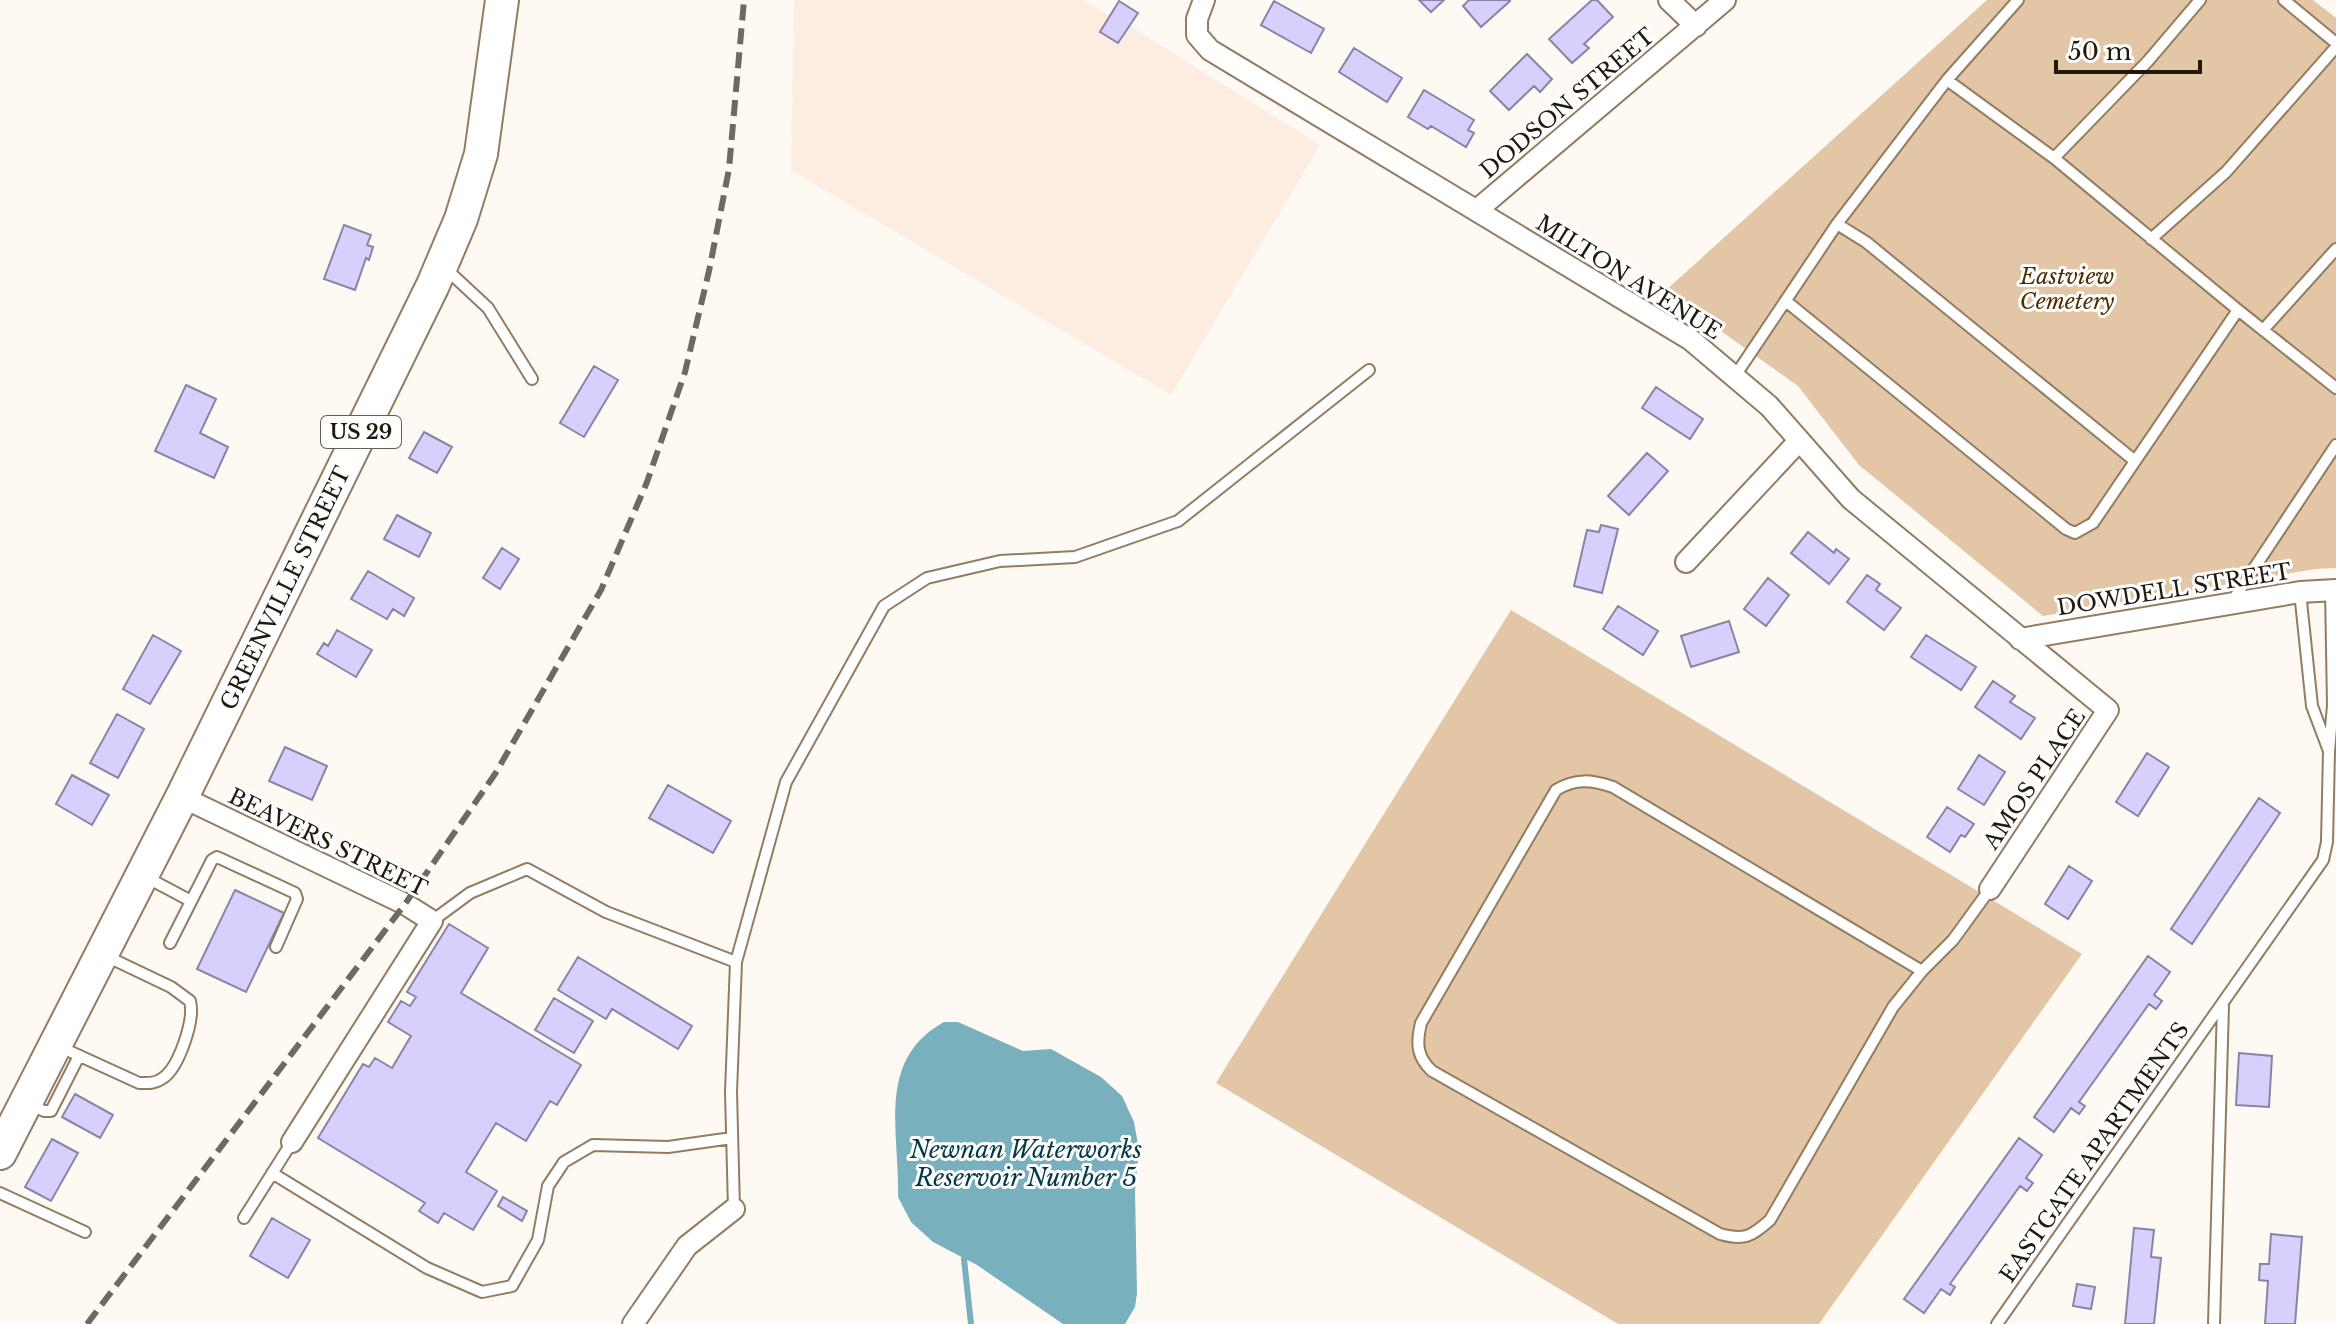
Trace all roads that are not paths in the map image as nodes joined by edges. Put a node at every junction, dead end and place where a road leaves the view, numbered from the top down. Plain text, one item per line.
1 (502, 0) edge
2 (1204, 0) edge
3 (1669, 0) edge
4 (1725, 0) edge
5 (2018, 0) edge
6 (2200, 0) edge
7 (2284, 0) edge
8 (1696, 26) junction
9 (2336, 45) edge
10 (1947, 80) junction
11 (2054, 158) junction
12 (1477, 210) junction
13 (1837, 224) junction
14 (2151, 239) junction
15 (2336, 249) edge
16 (442, 265) junction
17 (1787, 302) junction
18 (2238, 310) junction
19 (2263, 330) junction
20 (1369, 370) dead end
21 (1735, 376) junction
22 (532, 379) dead end
23 (2336, 388) edge
24 (1798, 442) junction
25 (2336, 445) edge
26 (2135, 461) junction
27 (1686, 562) dead end
28 (2333, 590) edge
29 (2300, 592) junction
30 (2229, 605) junction
31 (2020, 639) junction
32 (2329, 751) junction
33 (182, 797) junction
34 (142, 876) junction
35 (1990, 889) joint
36 (191, 901) junction
37 (432, 921) junction
38 (170, 943) dead end
39 (276, 947) dead end
40 (102, 954) junction
41 (736, 962) junction
42 (1922, 971) junction
43 (2224, 1004) junction
44 (67, 1050) junction
45 (732, 1138) junction
46 (292, 1142) joint
47 (0, 1153) edge
48 (272, 1173) junction
49 (0, 1193) edge
50 (734, 1209) joint
51 (244, 1218) dead end
52 (85, 1232) dead end
53 (633, 1324) edge
54 (1997, 1324) edge
55 (2214, 1324) edge

1 - 16 main road, GREENVILLE STREET / US 29
2 - 12 street, MILTON AVENUE
3 - 8 street
4 - 8 street, DODSON STREET
5 - 10 lane
6 - 11 lane
7 - 9 lane
8 - 12 street, DODSON STREET
9 - 14 lane
10 - 11 lane
10 - 13 lane
11 - 14 lane
12 - 21 street, MILTON AVENUE
13 - 17 lane
13 - 26 lane
14 - 18 lane
15 - 19 lane
16 - 22 lane
16 - 33 main road, GREENVILLE STREET / US 29
17 - 21 lane
17 - 26 lane
18 - 19 lane
18 - 26 lane
19 - 23 lane
20 - 41 lane
21 - 24 street, MILTON AVENUE
24 - 27 street
24 - 31 street, MILTON AVENUE
25 - 30 lane
28 - 29 street, DOWDELL STREET
28 - 32 lane, EASTGATE APARTMENTS
29 - 30 street, DOWDELL STREET
29 - 32 lane
30 - 31 street, DOWDELL STREET
31 - 35 street, AMOS PLACE
32 - 43 lane, EASTGATE APARTMENTS
33 - 34 main road, GREENVILLE STREET / US 29
33 - 37 street, BEAVERS STREET
34 - 36 lane
34 - 40 main road, GREENVILLE STREET / US 29
35 - 42 lane
36 - 38 lane
36 - 39 lane
37 - 41 lane
37 - 46 street, BEAVERS STREET
40 - 44 main road, GREENVILLE STREET / US 29
40 - 44 lane
41 - 45 lane
42 - 42 lane
43 - 54 lane, EASTGATE APARTMENTS
43 - 55 lane, EASTGATE APARTMENTS
44 - 47 main road, GREENVILLE STREET / US 29
45 - 48 lane
45 - 50 lane
46 - 48 lane
48 - 51 lane
49 - 52 lane
50 - 53 street

